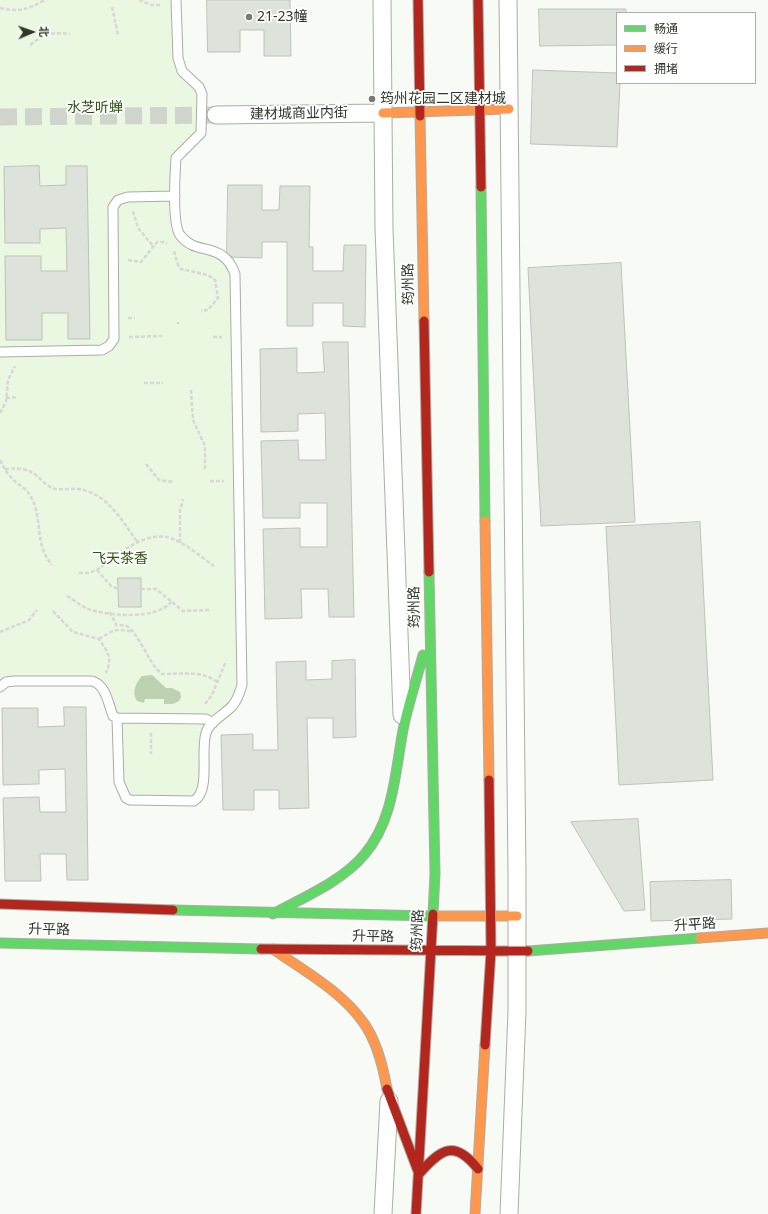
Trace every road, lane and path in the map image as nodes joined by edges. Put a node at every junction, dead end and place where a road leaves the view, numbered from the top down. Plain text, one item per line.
1 (44, 0) edge
2 (139, 0) edge
3 (382, 0) edge
4 (418, 0) edge
5 (478, 0) edge
6 (508, 0) edge
7 (176, 2) edge
8 (0, 8) edge
9 (112, 8) dead end
10 (70, 34) dead end
11 (118, 35) dead end
12 (30, 45) dead end
13 (509, 109) junction
14 (479, 110) junction
15 (420, 112) junction
16 (383, 113) junction
17 (216, 115) tunnel mouth
18 (133, 196) junction
19 (175, 196) junction
20 (153, 246) junction
21 (124, 261) dead end
22 (201, 311) dead end
23 (125, 318) dead end
24 (135, 318) dead end
25 (162, 336) dead end
26 (114, 339) junction
27 (0, 352) edge
28 (22, 352) junction
29 (163, 382) dead end
30 (144, 383) dead end
31 (191, 390) dead end
32 (18, 397) dead end
33 (6, 398) junction
34 (0, 413) edge
35 (0, 460) edge
36 (146, 464) dead end
37 (5, 469) junction
38 (205, 470) dead end
39 (174, 482) dead end
40 (183, 499) dead end
41 (137, 541) junction
42 (180, 543) junction
43 (52, 565) dead end
44 (214, 566) dead end
45 (97, 570) junction
46 (79, 573) dead end
47 (118, 589) dead end
48 (142, 589) dead end
49 (67, 596) dead end
50 (171, 602) junction
51 (37, 610) dead end
52 (209, 610) dead end
53 (53, 611) dead end
54 (110, 612) junction
55 (430, 631) junction
56 (0, 632) edge
57 (133, 632) junction
58 (99, 639) junction
59 (228, 656) dead end
60 (217, 682) junction
61 (101, 685) junction
62 (0, 687) edge
63 (199, 705) dead end
64 (117, 718) junction
65 (213, 723) junction
66 (151, 728) dead end
67 (402, 733) junction
68 (151, 754) dead end
69 (0, 904) edge
70 (272, 914) junction
71 (490, 916) junction
72 (517, 916) junction
73 (432, 917) junction
74 (768, 933) edge
75 (0, 943) edge
76 (273, 949) junction
77 (491, 951) junction
78 (431, 952) junction
79 (517, 952) junction
80 (389, 1097) junction
81 (478, 1169) junction
82 (419, 1174) junction
83 (383, 1214) edge
84 (416, 1214) edge
85 (475, 1214) edge
86 (509, 1214) edge

1 - 8 path
2 - 7 path
3 - 16 street
4 - 15 main road, 筠州路
5 - 14 main road
6 - 13 street
7 - 19 lane
9 - 11 path
10 - 12 path
13 - 14 main road
13 - 72 street
14 - 15 main road
14 - 71 main road
15 - 16 main road
15 - 55 main road, 筠州路
16 - 17 street, 建材城商业内街
16 - 67 street
18 - 19 lane
18 - 20 path
18 - 26 lane
19 - 65 lane
20 - 21 path
20 - 22 path
23 - 24 path
25 - 26 path
26 - 28 lane
27 - 28 lane
28 - 33 path
29 - 30 path
31 - 38 path
32 - 33 path
33 - 34 path
35 - 37 path
36 - 39 path
37 - 41 path
37 - 43 path
40 - 42 path
41 - 42 path
41 - 45 path
42 - 44 path
45 - 46 path
45 - 47 path
48 - 50 path
49 - 54 path
50 - 52 path
50 - 54 path
51 - 56 path
53 - 58 path
54 - 57 path
55 - 67 main road
55 - 73 main road, 筠州路
57 - 58 path
57 - 60 path
58 - 61 path
59 - 60 path
60 - 63 path
61 - 62 lane
61 - 64 lane
64 - 65 lane
64 - 65 lane
66 - 68 path
67 - 70 main road
69 - 70 main road, 升平路
70 - 73 main road, 升平路
71 - 72 main road, 升平路
71 - 73 main road, 升平路
71 - 77 main road
72 - 79 street
73 - 78 main road, 筠州路
74 - 79 main road, 升平路
75 - 76 main road, 升平路
76 - 78 main road, 升平路
76 - 80 main road
77 - 78 main road, 升平路
77 - 79 main road, 升平路
77 - 81 main road
78 - 82 main road, 筠州路
79 - 86 street
80 - 82 main road
80 - 83 street
81 - 82 main road
81 - 85 main road
82 - 84 main road, 筠州路

